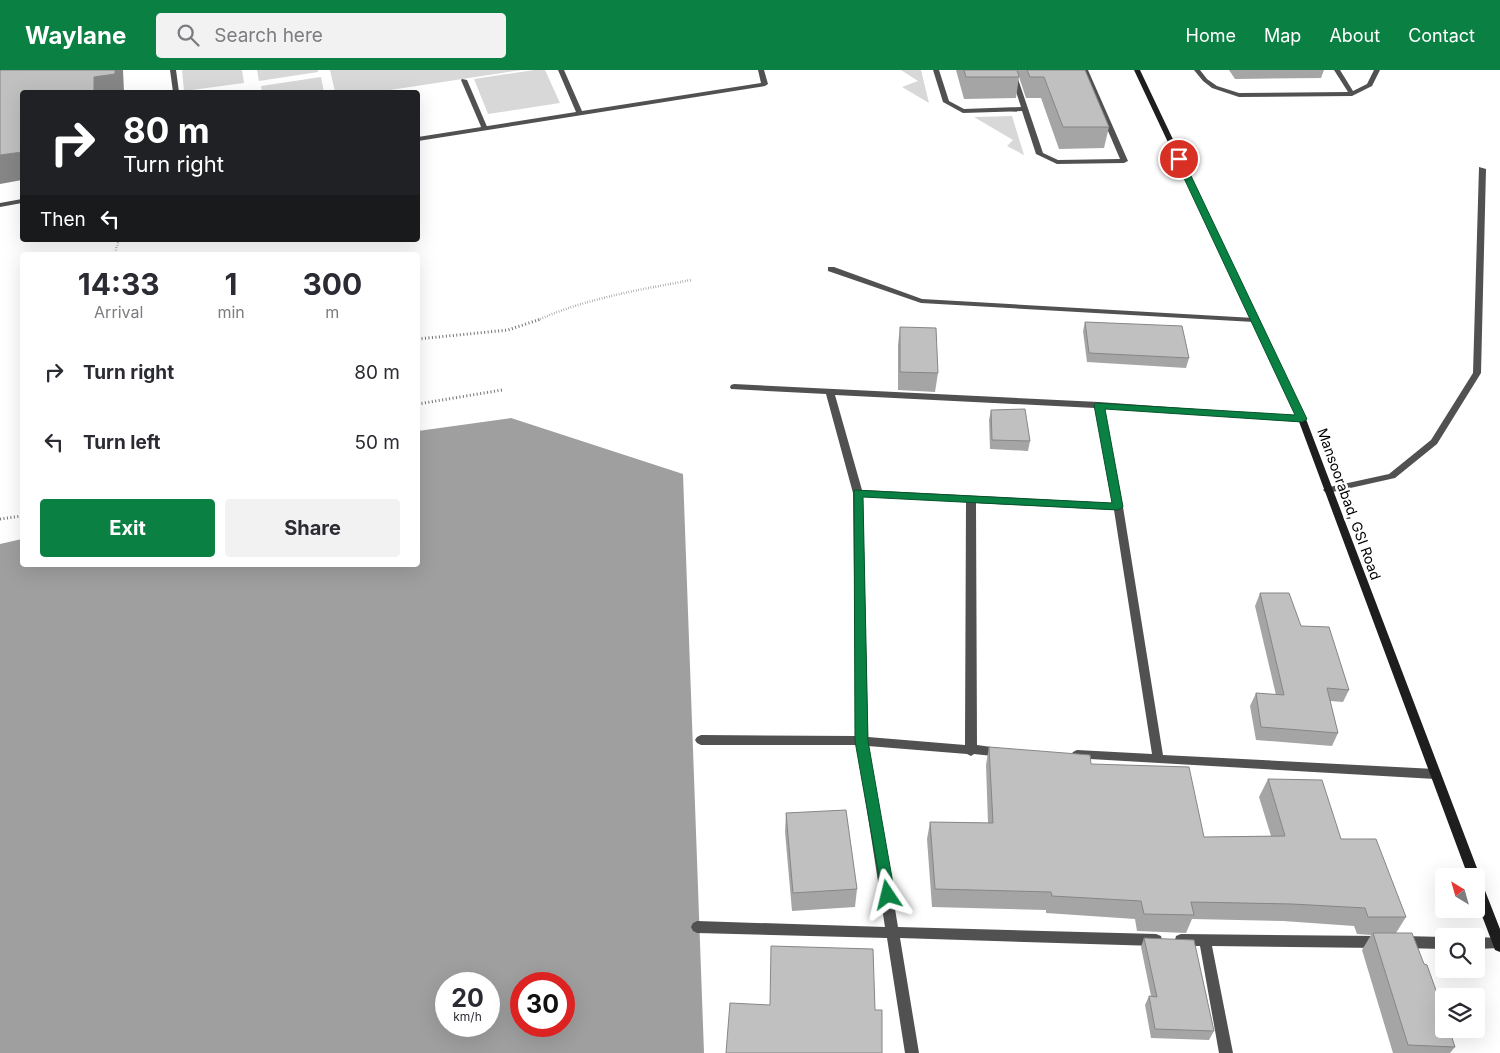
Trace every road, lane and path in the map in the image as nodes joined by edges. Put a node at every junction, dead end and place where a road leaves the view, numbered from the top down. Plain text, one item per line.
1 (173, 70) edge
2 (561, 70) edge
3 (761, 70) edge
4 (936, 70) edge
5 (1012, 70) edge
6 (1085, 70) edge
7 (1137, 70) edge
8 (1197, 70) edge
9 (1337, 70) edge
10 (1376, 70) edge
11 (464, 80) dead end
12 (176, 90) edge
13 (1352, 94) junction
14 (1025, 109) junction
15 (580, 114) junction
16 (485, 129) junction
17 (420, 139) edge
18 (1482, 169) dead end
19 (20, 201) edge
20 (0, 205) edge
21 (831, 269) dead end
22 (691, 280) dead end
23 (1254, 320) junction
24 (420, 339) edge
25 (734, 387) dead end
26 (502, 390) dead end
27 (830, 392) junction
28 (420, 404) edge
29 (1099, 405) junction
30 (1302, 419) junction
31 (1328, 490) junction
32 (858, 493) junction
33 (972, 498) junction
34 (1118, 507) junction
35 (20, 516) edge
36 (0, 519) edge
37 (701, 740) dead end
38 (862, 741) junction
39 (971, 750) junction
40 (1010, 752) edge
41 (1069, 755) edge
42 (1158, 759) junction
43 (1435, 774) junction
44 (1471, 868) edge
45 (1485, 908) edge
46 (698, 927) dead end
47 (895, 934) junction
48 (1205, 941) junction
49 (1435, 943) edge
50 (1485, 944) edge
51 (1499, 945) edge
52 (912, 1053) edge
53 (1226, 1053) edge

1 - 12 street
2 - 15 street
3 - 15 street
4 - 14 street
5 - 14 street
6 - 14 street
7 - 23 street, Mansoorabad, GSI Road
8 - 13 street
9 - 13 street
10 - 13 street
11 - 16 street
15 - 16 street
16 - 17 street
18 - 31 street
19 - 20 street
21 - 23 street
22 - 24 path
23 - 30 street, Mansoorabad, GSI Road
25 - 27 street
26 - 28 path
27 - 29 street
27 - 32 street
29 - 30 street
29 - 34 street
30 - 31 street, Mansoorabad, GSI Road
31 - 43 street, Mansoorabad, GSI Road
32 - 33 street
32 - 38 street
33 - 34 street
33 - 39 street
34 - 42 street
35 - 36 path
37 - 38 street
38 - 39 street
38 - 47 street
39 - 40 street
41 - 42 street
42 - 43 street
43 - 44 street, Mansoorabad, GSI Road
45 - 51 street
46 - 47 street
47 - 48 street
47 - 52 street
48 - 49 street
48 - 53 street
50 - 51 street

